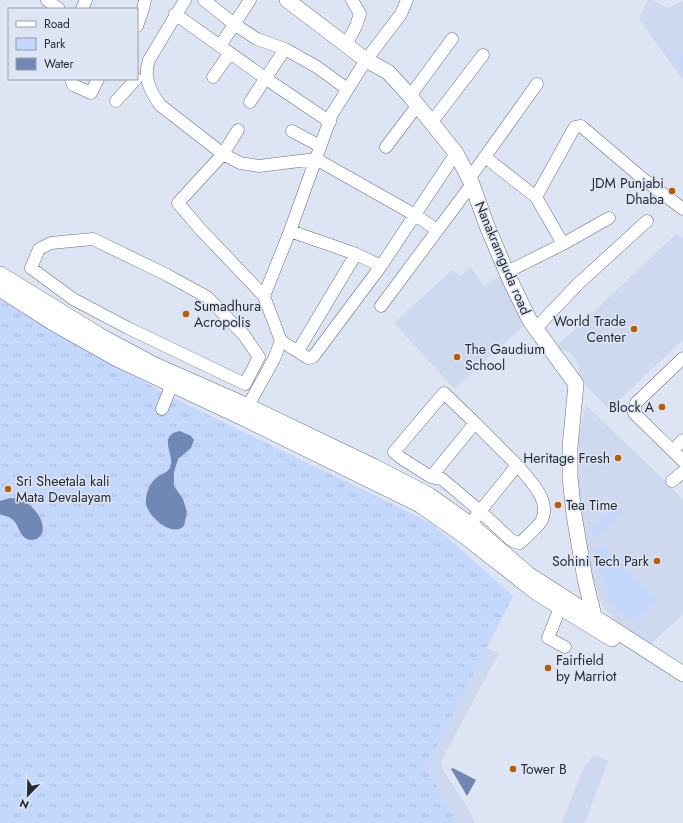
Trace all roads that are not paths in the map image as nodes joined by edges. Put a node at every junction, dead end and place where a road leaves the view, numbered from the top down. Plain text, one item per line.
1 (47, 0) edge
2 (145, 0) edge
3 (184, 0) edge
4 (204, 0) edge
5 (250, 0) edge
6 (287, 0) edge
7 (352, 0) edge
8 (407, 0) edge
9 (58, 8) edge
10 (175, 14) junction
11 (138, 23) edge
12 (234, 24) junction
13 (452, 39) dead end
14 (346, 45) junction
15 (225, 49) junction
16 (286, 49) junction
17 (483, 55) dead end
18 (366, 60) junction
19 (146, 68) junction
20 (213, 77) dead end
21 (138, 78) edge
22 (265, 78) junction
23 (71, 80) edge
24 (98, 80) edge
25 (136, 80) edge
26 (536, 84) dead end
27 (347, 89) junction
28 (116, 101) dead end
29 (414, 101) junction
30 (250, 102) dead end
31 (330, 122) junction
32 (431, 123) junction
33 (238, 130) dead end
34 (292, 131) dead end
35 (320, 146) junction
36 (386, 147) dead end
37 (456, 153) junction
38 (222, 154) junction
39 (485, 157) junction
40 (316, 159) junction
41 (471, 181) junction
42 (536, 197) junction
43 (683, 209) edge
44 (415, 215) junction
45 (609, 218) dead end
46 (648, 221) dead end
47 (437, 230) junction
48 (290, 231) junction
49 (563, 244) junction
50 (356, 254) junction
51 (381, 266) junction
52 (507, 272) junction
53 (0, 274) edge
54 (0, 289) edge
55 (264, 296) junction
56 (381, 306) dead end
57 (128, 328) junction
58 (535, 328) junction
59 (281, 341) junction
60 (120, 347) junction
61 (298, 351) junction
62 (683, 358) edge
63 (174, 381) junction
64 (248, 406) junction
65 (162, 409) dead end
66 (475, 423) junction
67 (683, 440) edge
68 (673, 450) junction
69 (683, 461) edge
70 (517, 464) junction
71 (683, 472) edge
72 (436, 478) junction
73 (672, 481) dead end
74 (429, 495) junction
75 (480, 511) junction
76 (470, 524) junction
77 (560, 608) junction
78 (591, 621) junction
79 (565, 647) dead end
80 (683, 674) edge
81 (683, 684) edge

1 - 9 street
2 - 11 street
3 - 10 street
4 - 12 street
5 - 12 street
6 - 14 main road, Nanakramguda road
7 - 14 street
8 - 18 street
10 - 15 street
10 - 19 street
12 - 15 street
12 - 16 street
13 - 29 street
14 - 18 main road, Nanakramguda road
15 - 20 street
15 - 22 street
16 - 22 street
16 - 27 street
17 - 32 street
18 - 27 street
18 - 29 main road, Nanakramguda road
19 - 21 street
19 - 38 street
22 - 30 street
22 - 31 street
23 - 24 street
25 - 28 street
26 - 39 street
27 - 31 street
29 - 32 main road, Nanakramguda road
29 - 36 street
31 - 35 street
32 - 37 main road, Nanakramguda road
33 - 38 street
34 - 35 street
35 - 40 street
37 - 41 main road, Nanakramguda road
37 - 44 street
38 - 40 street
38 - 55 street
39 - 41 street
39 - 42 street
40 - 44 street
40 - 48 street
41 - 47 street
41 - 52 main road, Nanakramguda road
42 - 43 street
42 - 49 street
44 - 47 street
44 - 51 street
45 - 49 street
46 - 58 street
47 - 56 street
48 - 50 street
48 - 55 street
49 - 52 street
50 - 51 street
50 - 61 street
51 - 61 street
52 - 58 main road, Nanakramguda road
53 - 60 main road
54 - 63 main road
55 - 59 street
57 - 57 street
57 - 60 street
58 - 78 main road, Nanakramguda road
59 - 61 street
59 - 64 street
60 - 63 main road
62 - 68 street
63 - 64 main road
63 - 65 street
63 - 77 main road
64 - 74 main road
66 - 70 street
66 - 72 street
66 - 72 street
67 - 68 street
68 - 69 street
70 - 75 street
70 - 75 street
71 - 73 street
72 - 74 street
72 - 75 street
74 - 76 main road
75 - 76 street
76 - 78 main road
77 - 78 main road
77 - 79 street
78 - 80 main road
78 - 81 main road

